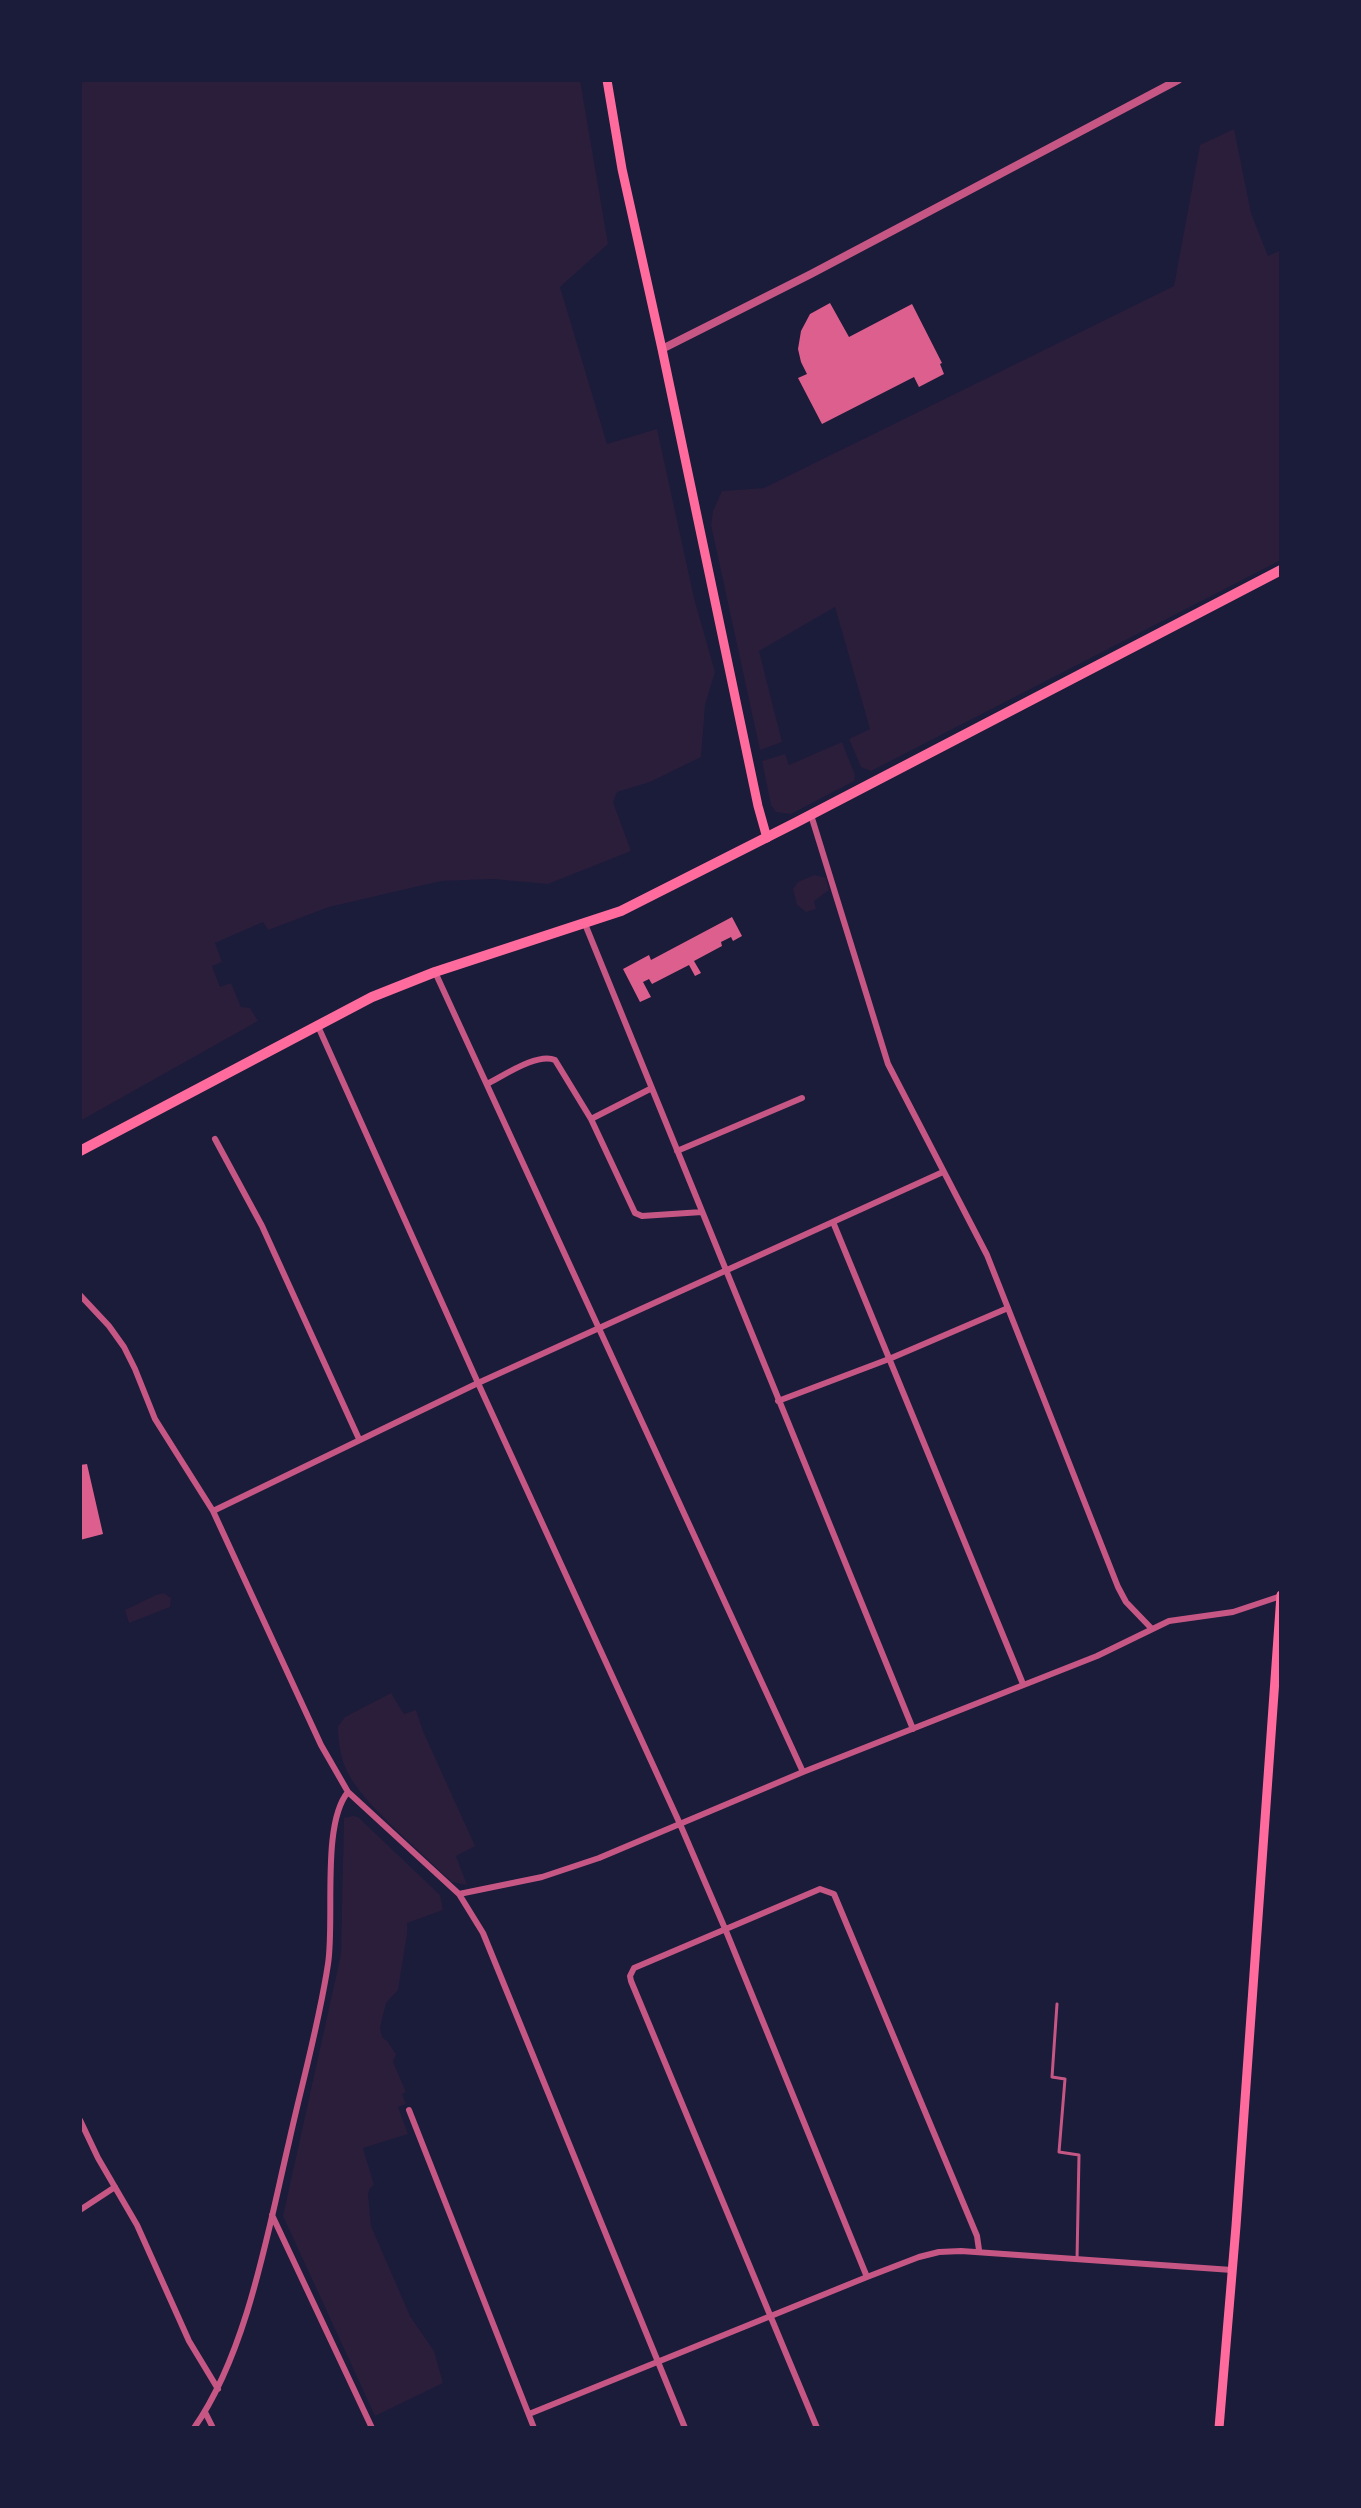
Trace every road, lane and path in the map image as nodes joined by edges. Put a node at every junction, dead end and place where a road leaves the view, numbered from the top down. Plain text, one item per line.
1 (607, 80) edge
2 (1178, 80) edge
3 (662, 349) junction
4 (1281, 570) edge
5 (811, 815) junction
6 (767, 838) junction
7 (585, 924) junction
8 (435, 972) junction
9 (317, 1024) junction
10 (487, 1084) junction
11 (652, 1088) junction
12 (802, 1098) dead end
13 (591, 1119) junction
14 (215, 1139) dead end
15 (80, 1151) edge
16 (677, 1151) junction
17 (943, 1172) junction
18 (702, 1212) junction
19 (833, 1222) junction
20 (725, 1269) junction
21 (80, 1295) edge
22 (1008, 1308) junction
23 (599, 1329) junction
24 (889, 1359) junction
25 (478, 1383) junction
26 (778, 1401) junction
27 (359, 1439) junction
28 (213, 1511) junction
29 (1281, 1596) edge
30 (1152, 1629) junction
31 (1023, 1684) junction
32 (913, 1729) junction
33 (803, 1772) junction
34 (348, 1792) junction
35 (680, 1824) junction
36 (459, 1894) junction
37 (726, 1931) junction
38 (1057, 2004) dead end
39 (409, 2110) dead end
40 (80, 2120) edge
41 (115, 2187) junction
42 (80, 2210) edge
43 (272, 2215) junction
44 (979, 2250) junction
45 (1077, 2260) junction
46 (1232, 2270) junction
47 (867, 2277) junction
48 (770, 2316) junction
49 (657, 2362) junction
50 (218, 2389) junction
51 (205, 2412) junction
52 (529, 2414) junction
53 (194, 2428) edge
54 (213, 2428) edge
55 (372, 2428) edge
56 (534, 2428) edge
57 (685, 2428) edge
58 (817, 2428) edge
59 (1219, 2428) edge

1 - 3 main road
2 - 3 street
3 - 6 main road
4 - 5 main road
5 - 6 main road
5 - 17 street
6 - 7 main road
7 - 8 main road
7 - 11 street
8 - 9 main road
8 - 10 street
9 - 15 main road
9 - 25 street
10 - 13 street
10 - 23 street
11 - 13 street
11 - 16 street
12 - 16 street
13 - 18 street
14 - 27 street
16 - 18 street
17 - 19 street
17 - 22 street
18 - 20 street
19 - 20 street
19 - 24 street
20 - 23 street
20 - 26 street
21 - 28 street
22 - 24 street
22 - 30 street
23 - 25 street
23 - 33 street
24 - 26 street
24 - 31 street
25 - 27 street
25 - 35 street
26 - 32 street
27 - 28 street
28 - 34 street
29 - 30 street
29 - 46 main road
30 - 31 street
31 - 32 street
32 - 33 street
33 - 35 street
34 - 36 street
34 - 43 street
35 - 36 street
35 - 37 street
36 - 49 street
37 - 44 street
37 - 47 street
37 - 48 street
38 - 45 lane
39 - 52 street
40 - 41 street
41 - 42 street
41 - 50 street
43 - 50 street
43 - 55 street
44 - 45 street
44 - 47 street
45 - 46 street
46 - 59 main road
47 - 48 street
48 - 49 street
48 - 58 street
49 - 52 street
49 - 57 street
50 - 51 street
51 - 53 street
51 - 54 street
52 - 56 street

